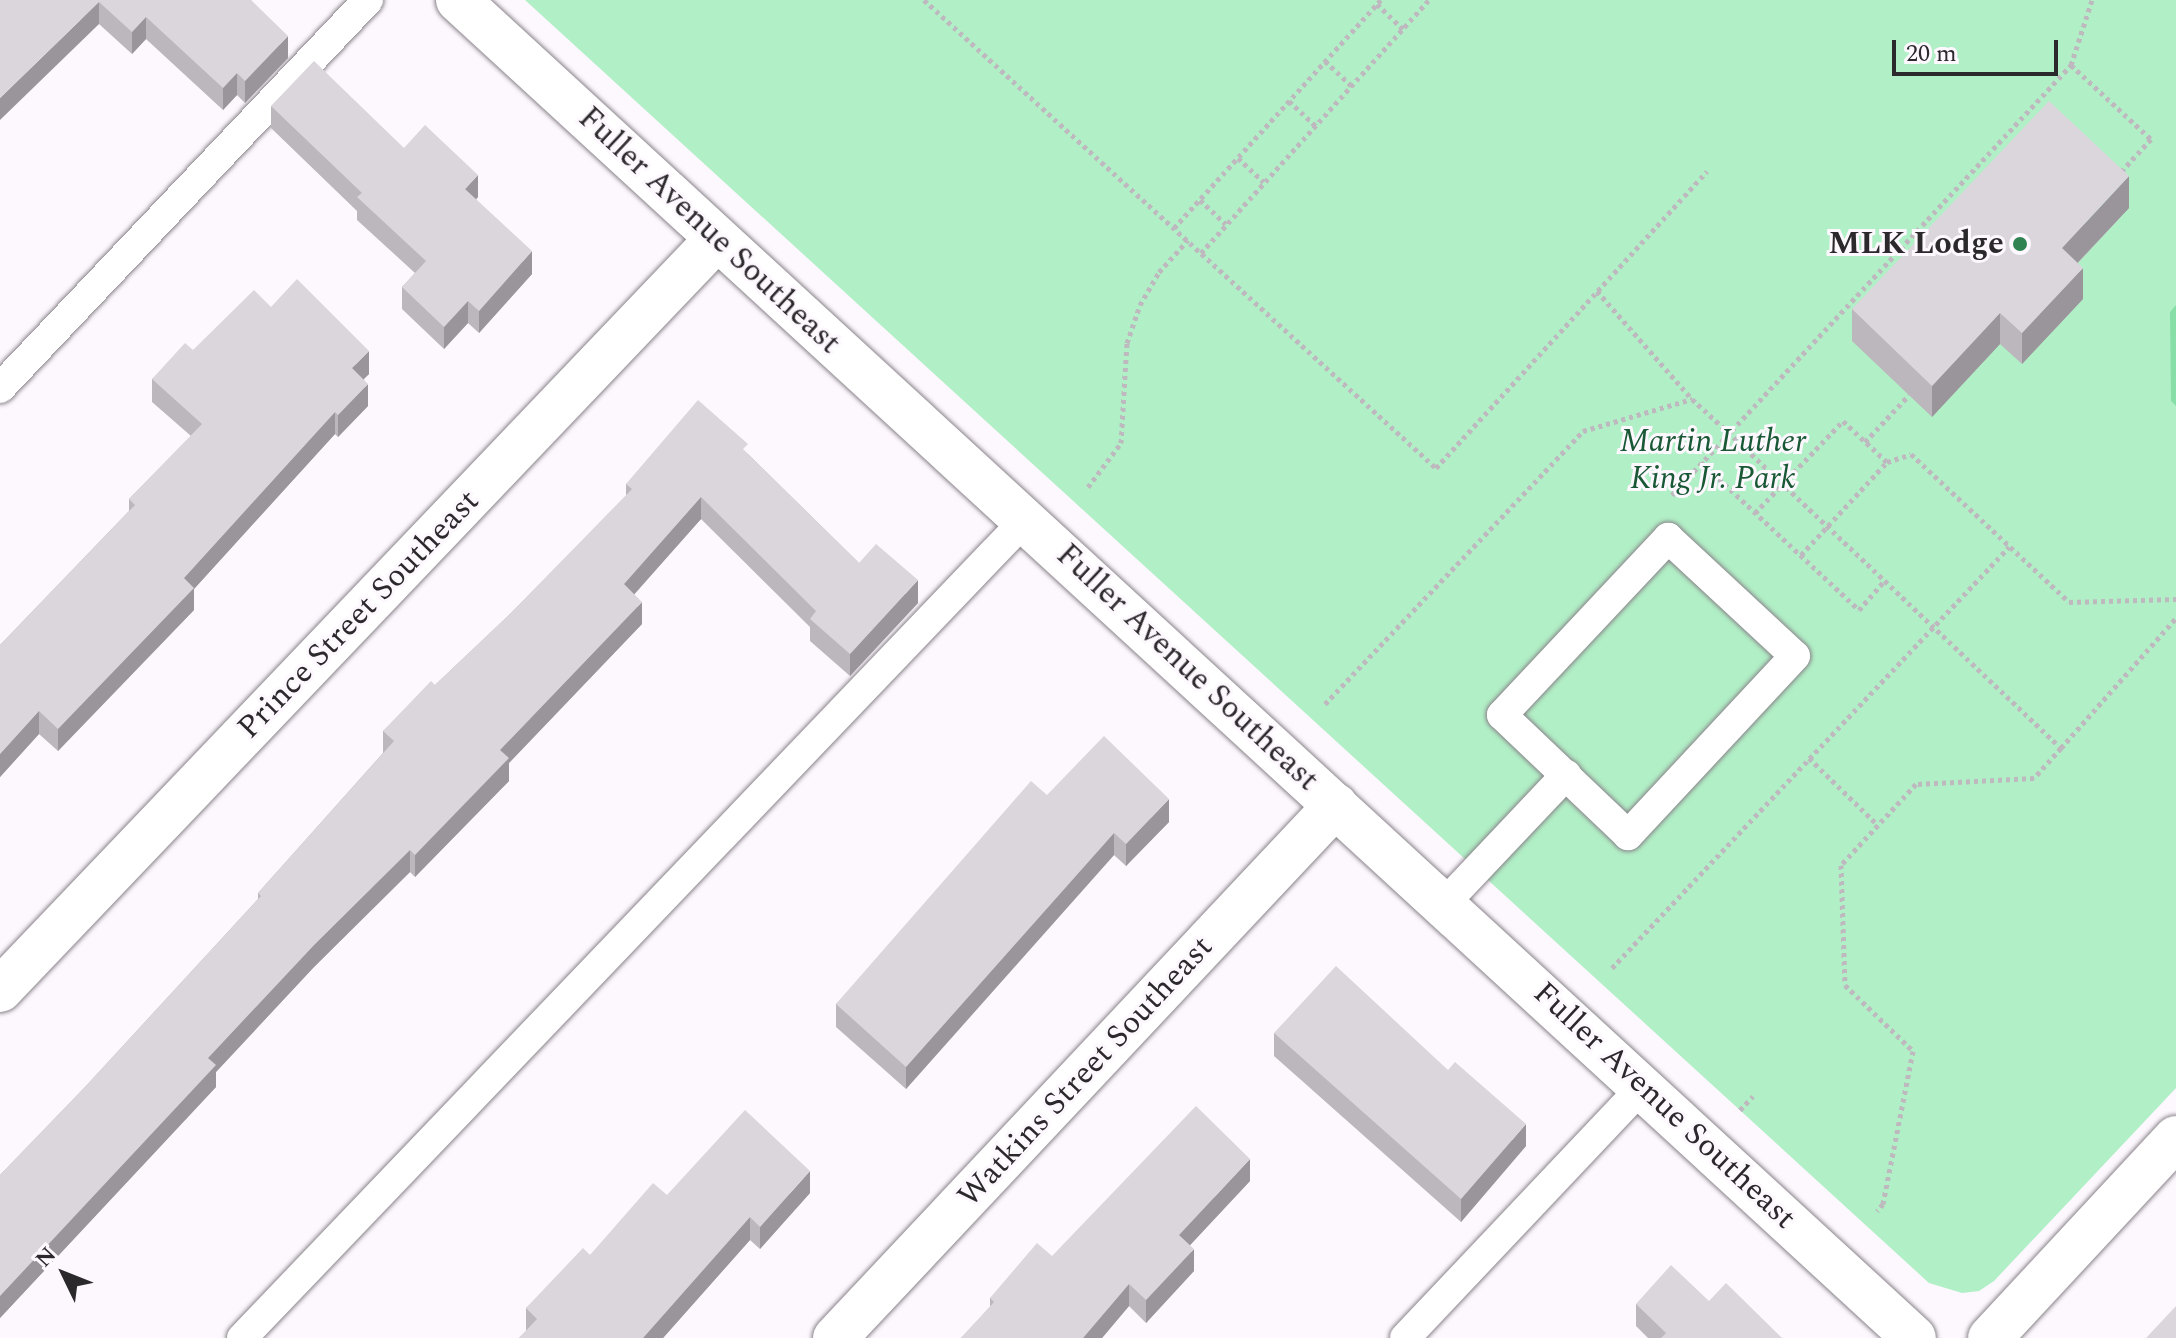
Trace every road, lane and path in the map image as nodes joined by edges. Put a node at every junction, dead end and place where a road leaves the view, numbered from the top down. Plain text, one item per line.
1 (368, 0) edge
2 (458, 0) edge
3 (924, 0) edge
4 (1429, 0) edge
5 (2092, 0) edge
6 (1379, 2) edge
7 (1403, 29) junction
8 (1325, 61) junction
9 (2071, 65) junction
10 (1352, 86) junction
11 (1289, 101) junction
12 (1316, 126) junction
13 (1238, 158) junction
14 (1707, 171) dead end
15 (2116, 177) edge
16 (1264, 182) junction
17 (1200, 200) junction
18 (1226, 224) junction
19 (1174, 228) junction
20 (717, 239) junction
21 (1188, 240) junction
22 (1201, 253) junction
23 (1597, 291) junction
24 (0, 388) edge
25 (1909, 395) edge
26 (1692, 399) dead end
27 (1865, 442) junction
28 (1701, 462) junction
29 (1887, 462) junction
30 (1088, 487) dead end
31 (1755, 513) junction
32 (1025, 520) junction
33 (1668, 538) junction
34 (2009, 547) junction
35 (1801, 555) junction
36 (1885, 580) dead end
37 (2176, 599) edge
38 (2176, 618) edge
39 (2061, 748) dead end
40 (1809, 758) junction
41 (1566, 775) junction
42 (1336, 805) junction
43 (1878, 825) dead end
44 (1444, 904) junction
45 (1612, 968) dead end
46 (0, 990) edge
47 (1644, 1085) junction
48 (2176, 1138) edge
49 (242, 1338) edge
50 (835, 1338) edge
51 (1405, 1338) edge
52 (1914, 1338) edge
53 (1990, 1338) edge

1 - 24 lane
2 - 20 street, Fuller Avenue Southeast
3 - 19 path
4 - 7 path
5 - 9 path
6 - 7 path
6 - 8 path
7 - 10 path
8 - 10 path
8 - 11 path
9 - 15 path
9 - 28 path
10 - 12 path
11 - 12 path
11 - 13 path
12 - 16 path
13 - 16 path
13 - 17 path
14 - 23 path
16 - 18 path
17 - 18 path
17 - 19 path
18 - 22 path
19 - 21 path
20 - 32 street, Fuller Avenue Southeast
20 - 46 street, Prince Street Southeast
21 - 22 path
21 - 30 path
22 - 23 path
23 - 26 path
25 - 27 path
27 - 29 path
27 - 31 path
28 - 31 path
28 - 33 path
29 - 34 path
29 - 35 path
31 - 35 path
32 - 42 street, Fuller Avenue Southeast
32 - 49 lane
33 - 41 lane
33 - 41 lane
34 - 37 path
34 - 40 path
35 - 36 path
38 - 39 path
40 - 43 path
40 - 45 path
41 - 44 lane
42 - 44 street, Fuller Avenue Southeast
42 - 50 street, Watkins Street Southeast
44 - 47 street, Fuller Avenue Southeast
47 - 51 lane
47 - 52 street, Fuller Avenue Southeast
48 - 53 street

